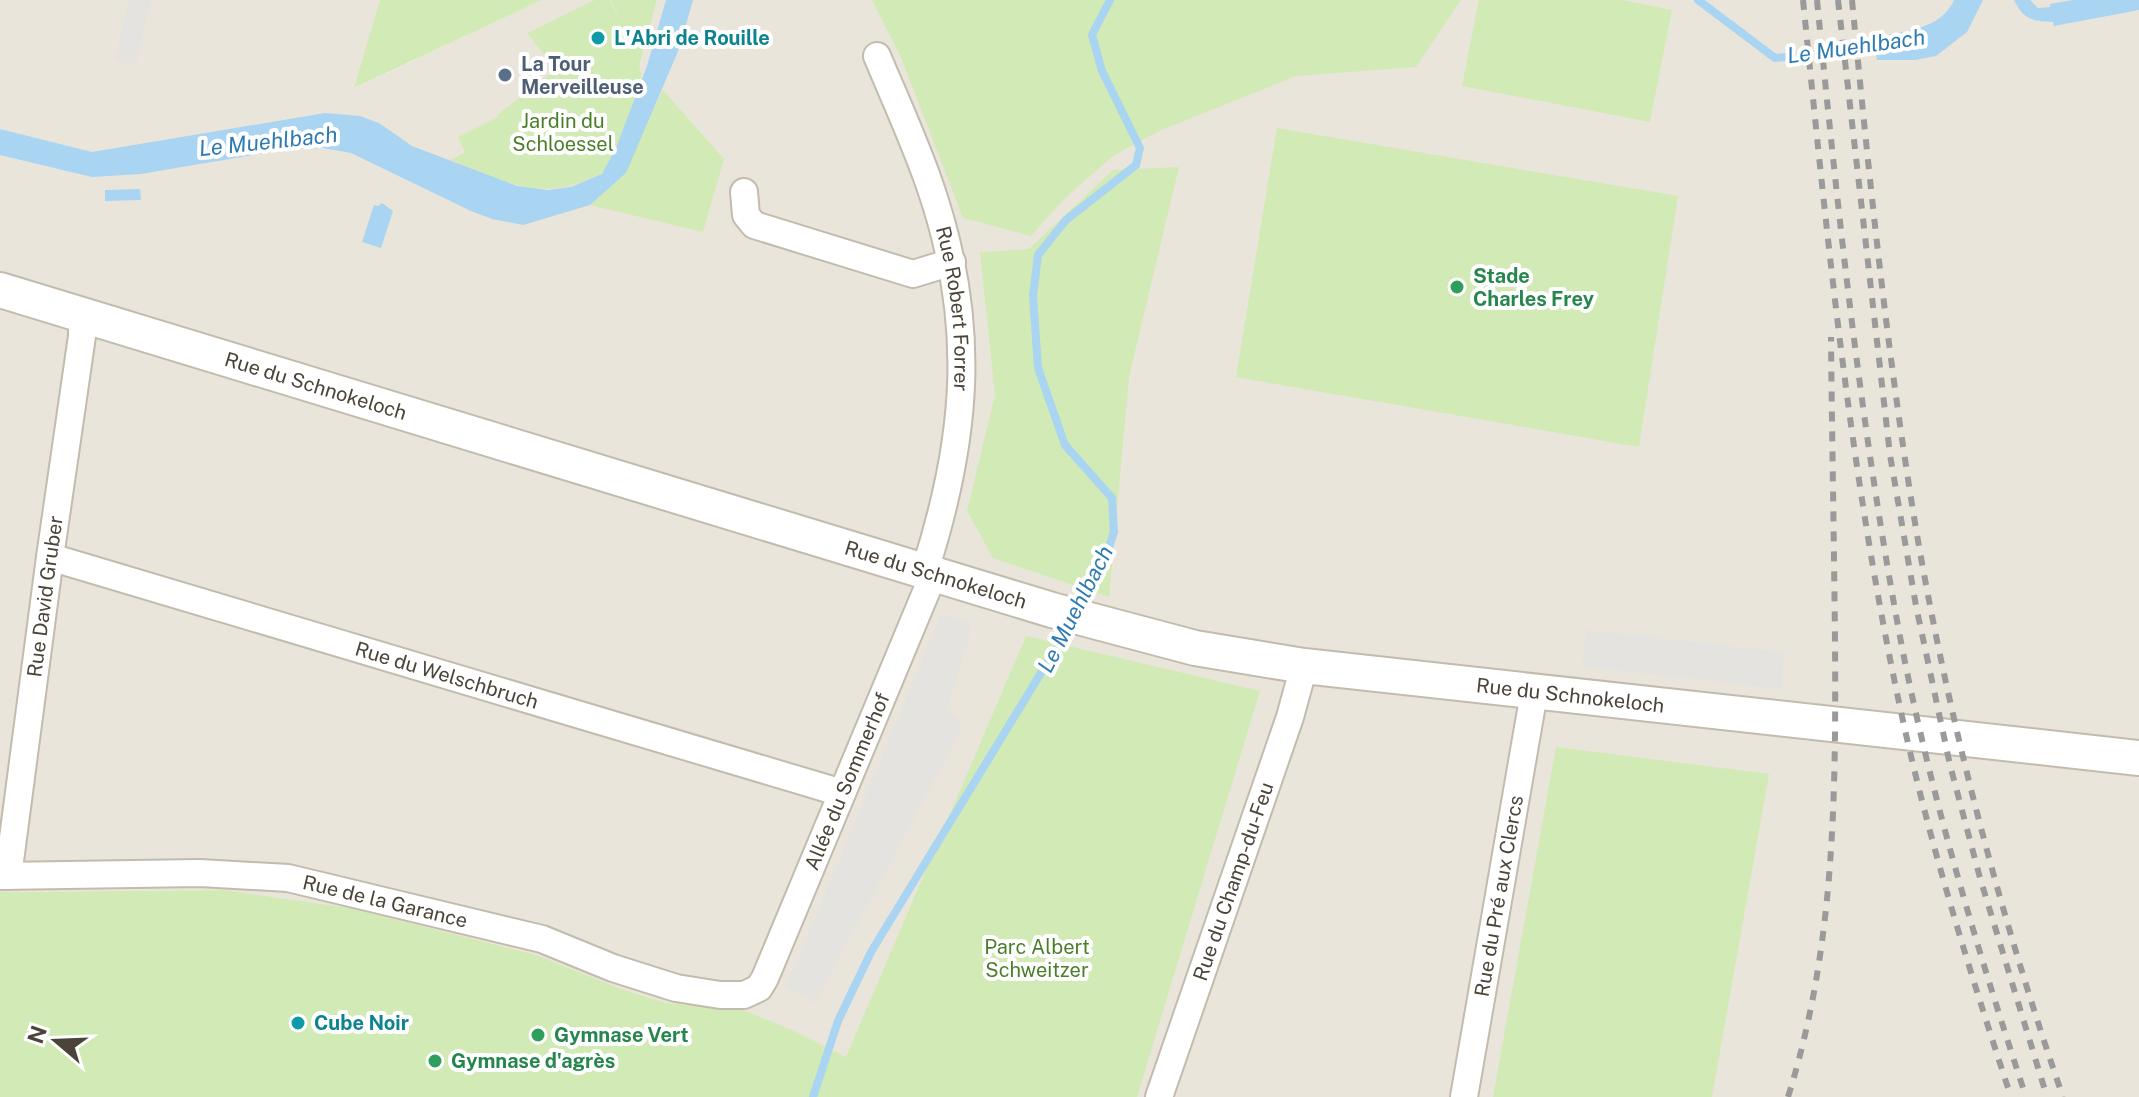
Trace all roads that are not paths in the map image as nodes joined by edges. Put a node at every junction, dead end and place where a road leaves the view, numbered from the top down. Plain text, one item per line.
1 (877, 56) dead end
2 (744, 192) dead end
3 (952, 262) junction
4 (0, 290) edge
5 (82, 317) junction
6 (50, 557) junction
7 (930, 571) junction
8 (1304, 666) junction
9 (1534, 693) junction
10 (2139, 758) edge
11 (842, 793) junction
12 (4, 876) edge
13 (759, 988) joint
14 (1159, 1097) edge
15 (1464, 1097) edge

1 - 3 street, Rue Robert Forrer
2 - 3 street
3 - 7 street, Rue Robert Forrer
4 - 5 street, Rue du Schnokeloch
5 - 6 street, Rue David Gruber
5 - 7 street, Rue du Schnokeloch
6 - 11 street, Rue du Welschbruch
6 - 12 street, Rue David Gruber
7 - 8 street, Rue du Schnokeloch
7 - 11 street, Allée du Sommerhof
8 - 9 street, Rue du Schnokeloch
8 - 14 street, Rue du Champ-du-Feu
9 - 10 street, Rue du Schnokeloch
9 - 15 street, Rue du Pré aux Clercs
11 - 13 street, Allée du Sommerhof
12 - 13 street, Rue de la Garance

